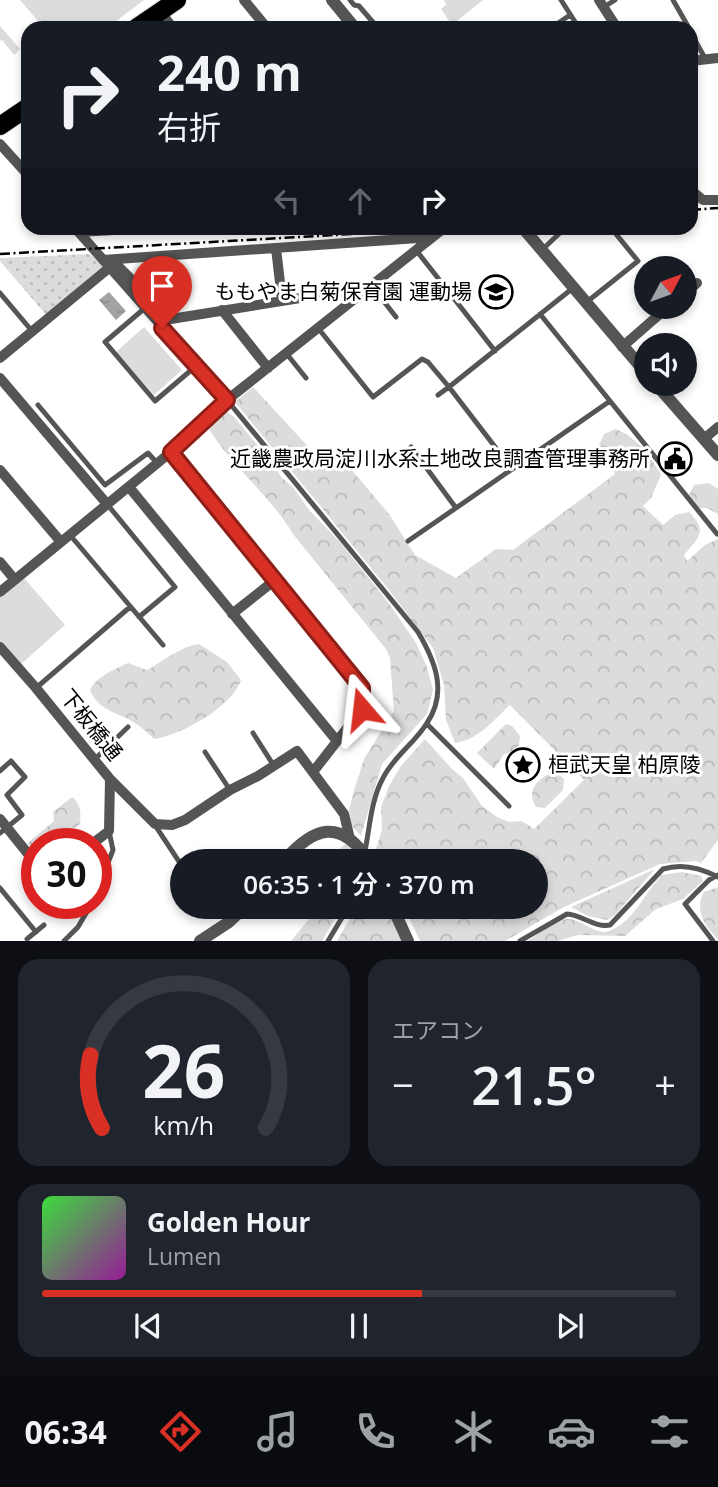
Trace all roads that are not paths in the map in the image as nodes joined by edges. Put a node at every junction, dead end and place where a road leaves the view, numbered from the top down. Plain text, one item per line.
1 (244, 0) edge
2 (332, 0) edge
3 (350, 0) edge
4 (561, 0) edge
5 (615, 0) edge
6 (673, 0) edge
7 (168, 3) edge
8 (601, 3) edge
9 (570, 15) junction
10 (144, 21) edge
11 (172, 21) edge
12 (261, 21) edge
13 (349, 21) edge
14 (373, 21) edge
15 (561, 21) edge
16 (574, 21) edge
17 (613, 21) edge
18 (685, 21) edge
19 (698, 41) edge
20 (712, 59) edge
21 (21, 112) edge
22 (0, 126) edge
23 (0, 144) edge
24 (21, 166) edge
25 (698, 196) edge
26 (718, 200) edge
27 (82, 235) edge
28 (435, 235) edge
29 (529, 235) edge
30 (558, 235) edge
31 (617, 235) edge
32 (432, 237) junction
33 (276, 248) junction
34 (416, 250) junction
35 (542, 250) junction
36 (108, 262) junction
37 (368, 288) junction
38 (573, 288) junction
39 (0, 293) edge
40 (14, 298) dead end
41 (282, 300) junction
42 (8, 303) junction
43 (585, 303) junction
44 (145, 309) junction
45 (222, 310) junction
46 (540, 314) junction
47 (396, 317) dead end
48 (654, 319) edge
49 (318, 328) junction
50 (33, 332) junction
51 (622, 346) junction
52 (495, 351) junction
53 (286, 353) junction
54 (0, 358) edge
55 (634, 360) edge
56 (196, 366) junction
57 (268, 368) junction
58 (0, 378) edge
59 (306, 378) dead end
60 (449, 387) junction
61 (438, 395) dead end
62 (667, 396) edge
63 (227, 400) junction
64 (610, 401) junction
65 (38, 405) dead end
66 (718, 427) edge
67 (705, 438) junction
68 (411, 447) dead end
69 (171, 452) junction
70 (718, 455) edge
71 (157, 463) junction
72 (512, 469) junction
73 (0, 470) edge
74 (130, 487) junction
75 (107, 504) junction
76 (456, 508) junction
77 (717, 534) edge
78 (66, 538) junction
79 (408, 541) dead end
80 (0, 562) edge
81 (15, 580) junction
82 (275, 580) junction
83 (0, 592) edge
84 (130, 607) junction
85 (232, 614) junction
86 (139, 617) junction
87 (163, 645) dead end
88 (0, 647) edge
89 (36, 688) junction
90 (427, 724) junction
91 (128, 727) dead end
92 (253, 733) dead end
93 (337, 741) junction
94 (205, 752) dead end
95 (95, 759) junction
96 (275, 766) junction
97 (0, 771) edge
98 (313, 772) junction
99 (110, 779) junction
100 (230, 790) junction
101 (509, 806) dead end
102 (155, 824) junction
103 (2, 826) edge
104 (110, 828) edge
105 (350, 839) junction
106 (21, 847) edge
107 (171, 849) edge
108 (294, 849) edge
109 (358, 849) edge
110 (366, 849) edge
111 (717, 876) edge
112 (0, 888) edge
113 (83, 919) edge
114 (232, 919) edge
115 (341, 919) edge
116 (398, 919) edge
117 (44, 925) dead end
118 (36, 932) junction
119 (27, 939) dead end
120 (64, 941) edge
121 (200, 941) edge
122 (328, 941) edge
123 (408, 941) edge
124 (520, 941) edge
125 (713, 941) edge

1 - 12 street
2 - 13 street
3 - 14 lane
4 - 9 lane
5 - 8 lane
6 - 18 lane
7 - 10 highway
7 - 11 street
8 - 17 street
9 - 15 lane
9 - 16 lane
19 - 20 lane
21 - 22 highway
23 - 24 street
25 - 26 street
27 - 36 street
28 - 32 street
29 - 35 street
30 - 35 lane
31 - 43 lane
32 - 33 street
32 - 34 street
33 - 36 street
33 - 41 street
34 - 37 street
34 - 52 lane
35 - 38 street
36 - 44 street
36 - 45 street
36 - 50 street
37 - 41 street
37 - 47 lane
37 - 49 street
38 - 43 street
38 - 46 lane
39 - 42 lane
40 - 42 lane
41 - 45 street
42 - 50 lane
43 - 51 street
44 - 56 street
44 - 56 lane
45 - 57 street
46 - 52 lane
46 - 64 lane
48 - 51 street
49 - 53 street
49 - 60 lane
50 - 54 street
51 - 55 street
52 - 60 lane
53 - 57 street
53 - 59 lane
56 - 63 street
57 - 63 street
58 - 75 street
60 - 61 lane
60 - 72 lane
62 - 67 street
63 - 69 street
63 - 90 lane
64 - 72 lane
64 - 77 lane
65 - 71 lane
66 - 67 street
67 - 70 street
68 - 76 lane
69 - 71 street
69 - 82 street
71 - 74 street
72 - 76 lane
73 - 78 street
74 - 75 street
74 - 85 street
75 - 78 street
75 - 86 lane
76 - 79 lane
78 - 81 street
78 - 84 lane
80 - 81 street
81 - 83 street
82 - 85 street
82 - 93 street
84 - 86 lane
84 - 89 lane
85 - 93 street
86 - 87 lane
88 - 89 street, 下板橋通
89 - 95 street, 下板橋通
90 - 101 lane
90 - 110 lane
91 - 95 lane
92 - 96 lane
93 - 98 street
94 - 100 lane
95 - 99 street, 下板橋通
96 - 98 street
96 - 100 street
97 - 103 lane
98 - 105 street
99 - 102 street, 下板橋通
99 - 104 street
100 - 102 street
102 - 107 lane
103 - 106 street
105 - 108 street
105 - 109 street
111 - 124 lane
111 - 125 lane
112 - 118 lane
113 - 120 lane
114 - 121 street
115 - 122 lane
116 - 123 street
117 - 118 lane
118 - 119 lane

